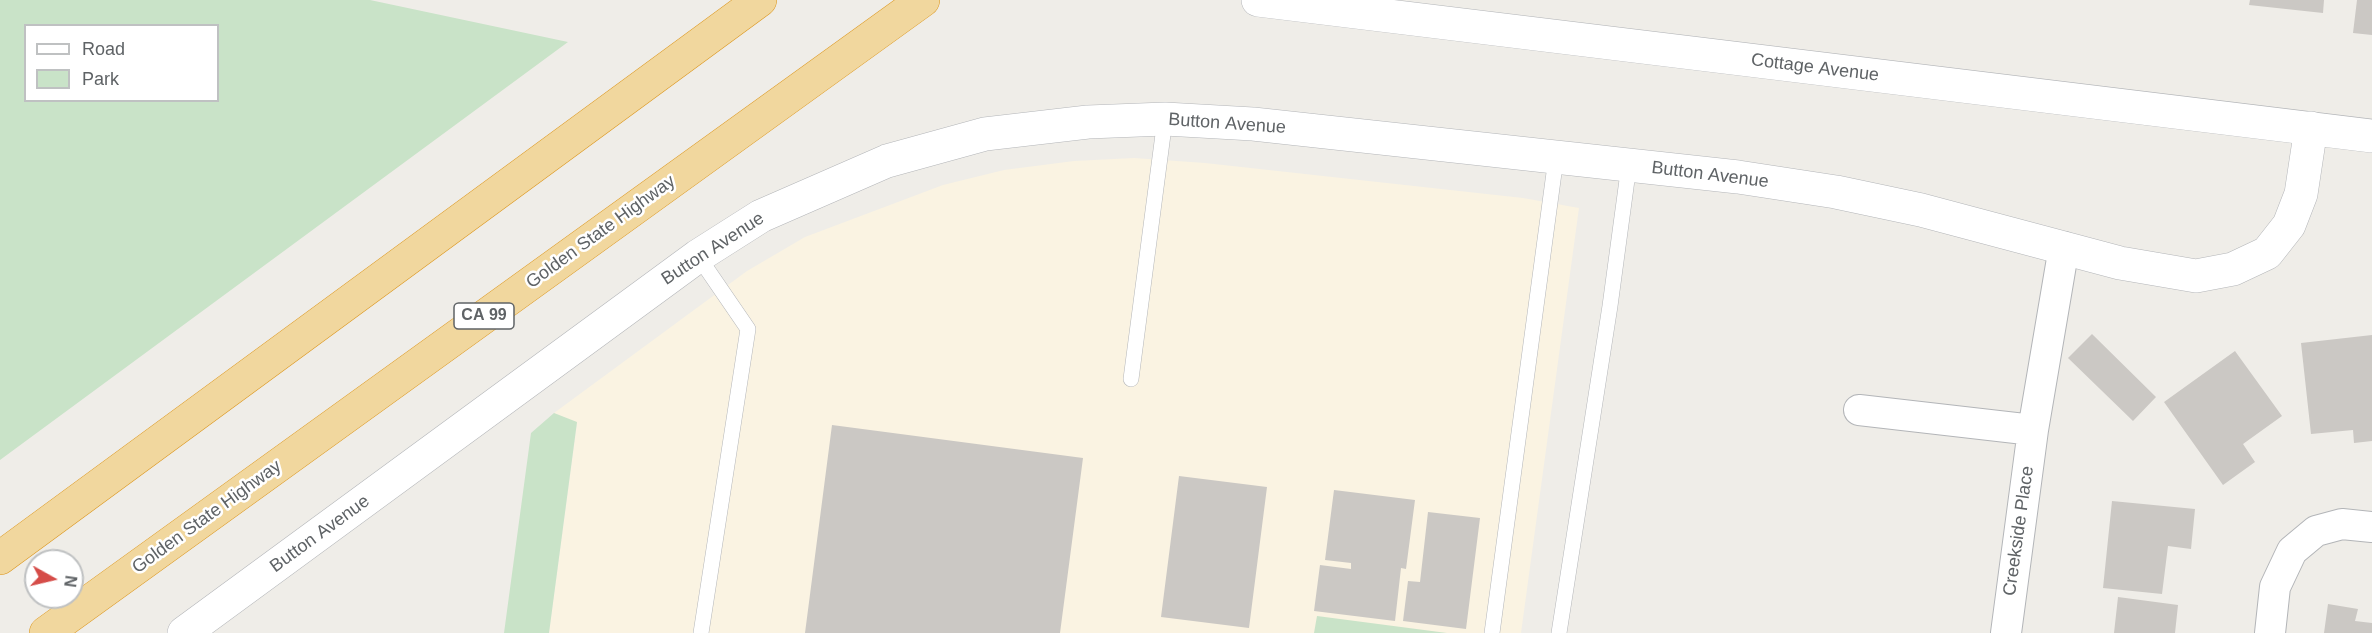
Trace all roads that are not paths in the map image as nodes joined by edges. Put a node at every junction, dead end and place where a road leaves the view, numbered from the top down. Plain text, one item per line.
1 (760, 0) edge
2 (922, 0) edge
3 (1258, 0) edge
4 (1165, 119) junction
5 (2311, 128) junction
6 (2372, 136) edge
7 (1556, 158) junction
8 (1629, 165) junction
9 (2064, 247) junction
10 (698, 256) junction
11 (1131, 379) dead end
12 (1859, 410) dead end
13 (2033, 430) junction
14 (2372, 527) edge
15 (0, 558) edge
16 (46, 633) edge
17 (184, 633) edge
18 (701, 633) edge
19 (1492, 633) edge
20 (1559, 633) edge
21 (2006, 633) edge
22 (2270, 633) edge

1 - 15 highway
2 - 16 highway, Golden State Highway / CA 99
3 - 5 street, Cottage Avenue
4 - 7 street, Button Avenue
4 - 10 street, Button Avenue
4 - 11 lane
5 - 6 street, Cottage Avenue
5 - 9 street, Button Avenue
7 - 8 street, Button Avenue
7 - 19 lane
8 - 9 street, Button Avenue
8 - 20 lane
9 - 13 street, Creekside Place
10 - 17 street, Button Avenue
10 - 18 lane
12 - 13 street
13 - 21 street, Creekside Place
14 - 22 street

